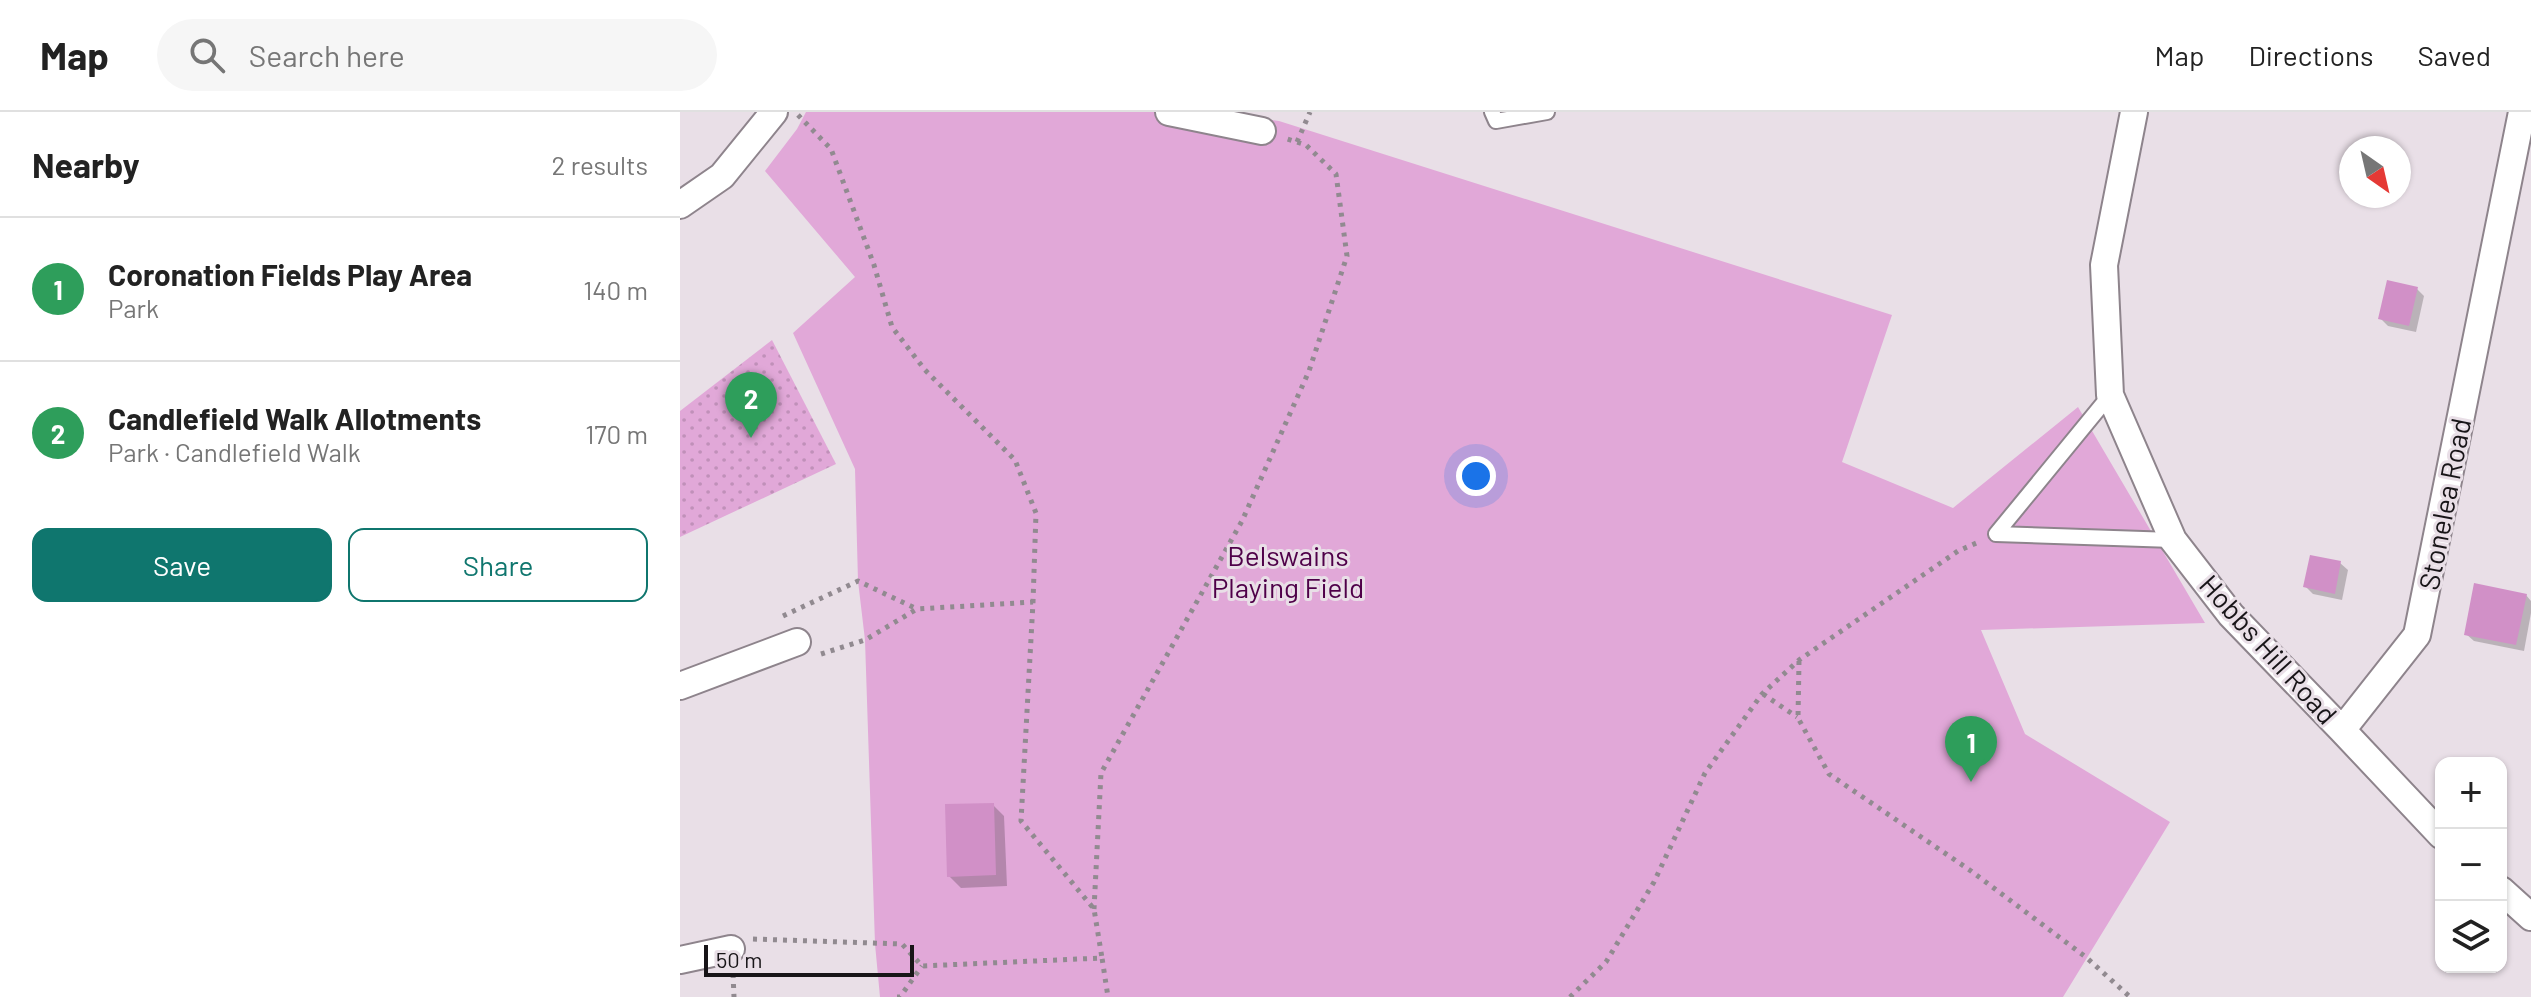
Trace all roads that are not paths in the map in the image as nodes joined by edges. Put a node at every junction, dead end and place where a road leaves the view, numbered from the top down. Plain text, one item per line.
1 (774, 112) edge
2 (1169, 112) edge
3 (1492, 112) edge
4 (1547, 112) edge
5 (2134, 112) edge
6 (2522, 112) edge
7 (1262, 131) road end
8 (680, 205) edge
9 (2110, 395) junction
10 (2173, 540) junction
11 (797, 642) dead end
12 (680, 686) edge
13 (2342, 730) junction
14 (2435, 829) edge
15 (2507, 895) edge
16 (2531, 917) edge
17 (731, 949) road end
18 (680, 960) edge

1 - 8 street
2 - 7 street
3 - 4 lane
5 - 9 street, Hobbs Hill Road
6 - 13 street, Stonelea Road
9 - 10 street, Hobbs Hill Road
9 - 10 lane
10 - 13 street, Hobbs Hill Road
11 - 12 street
13 - 14 street
15 - 16 street
17 - 18 street

